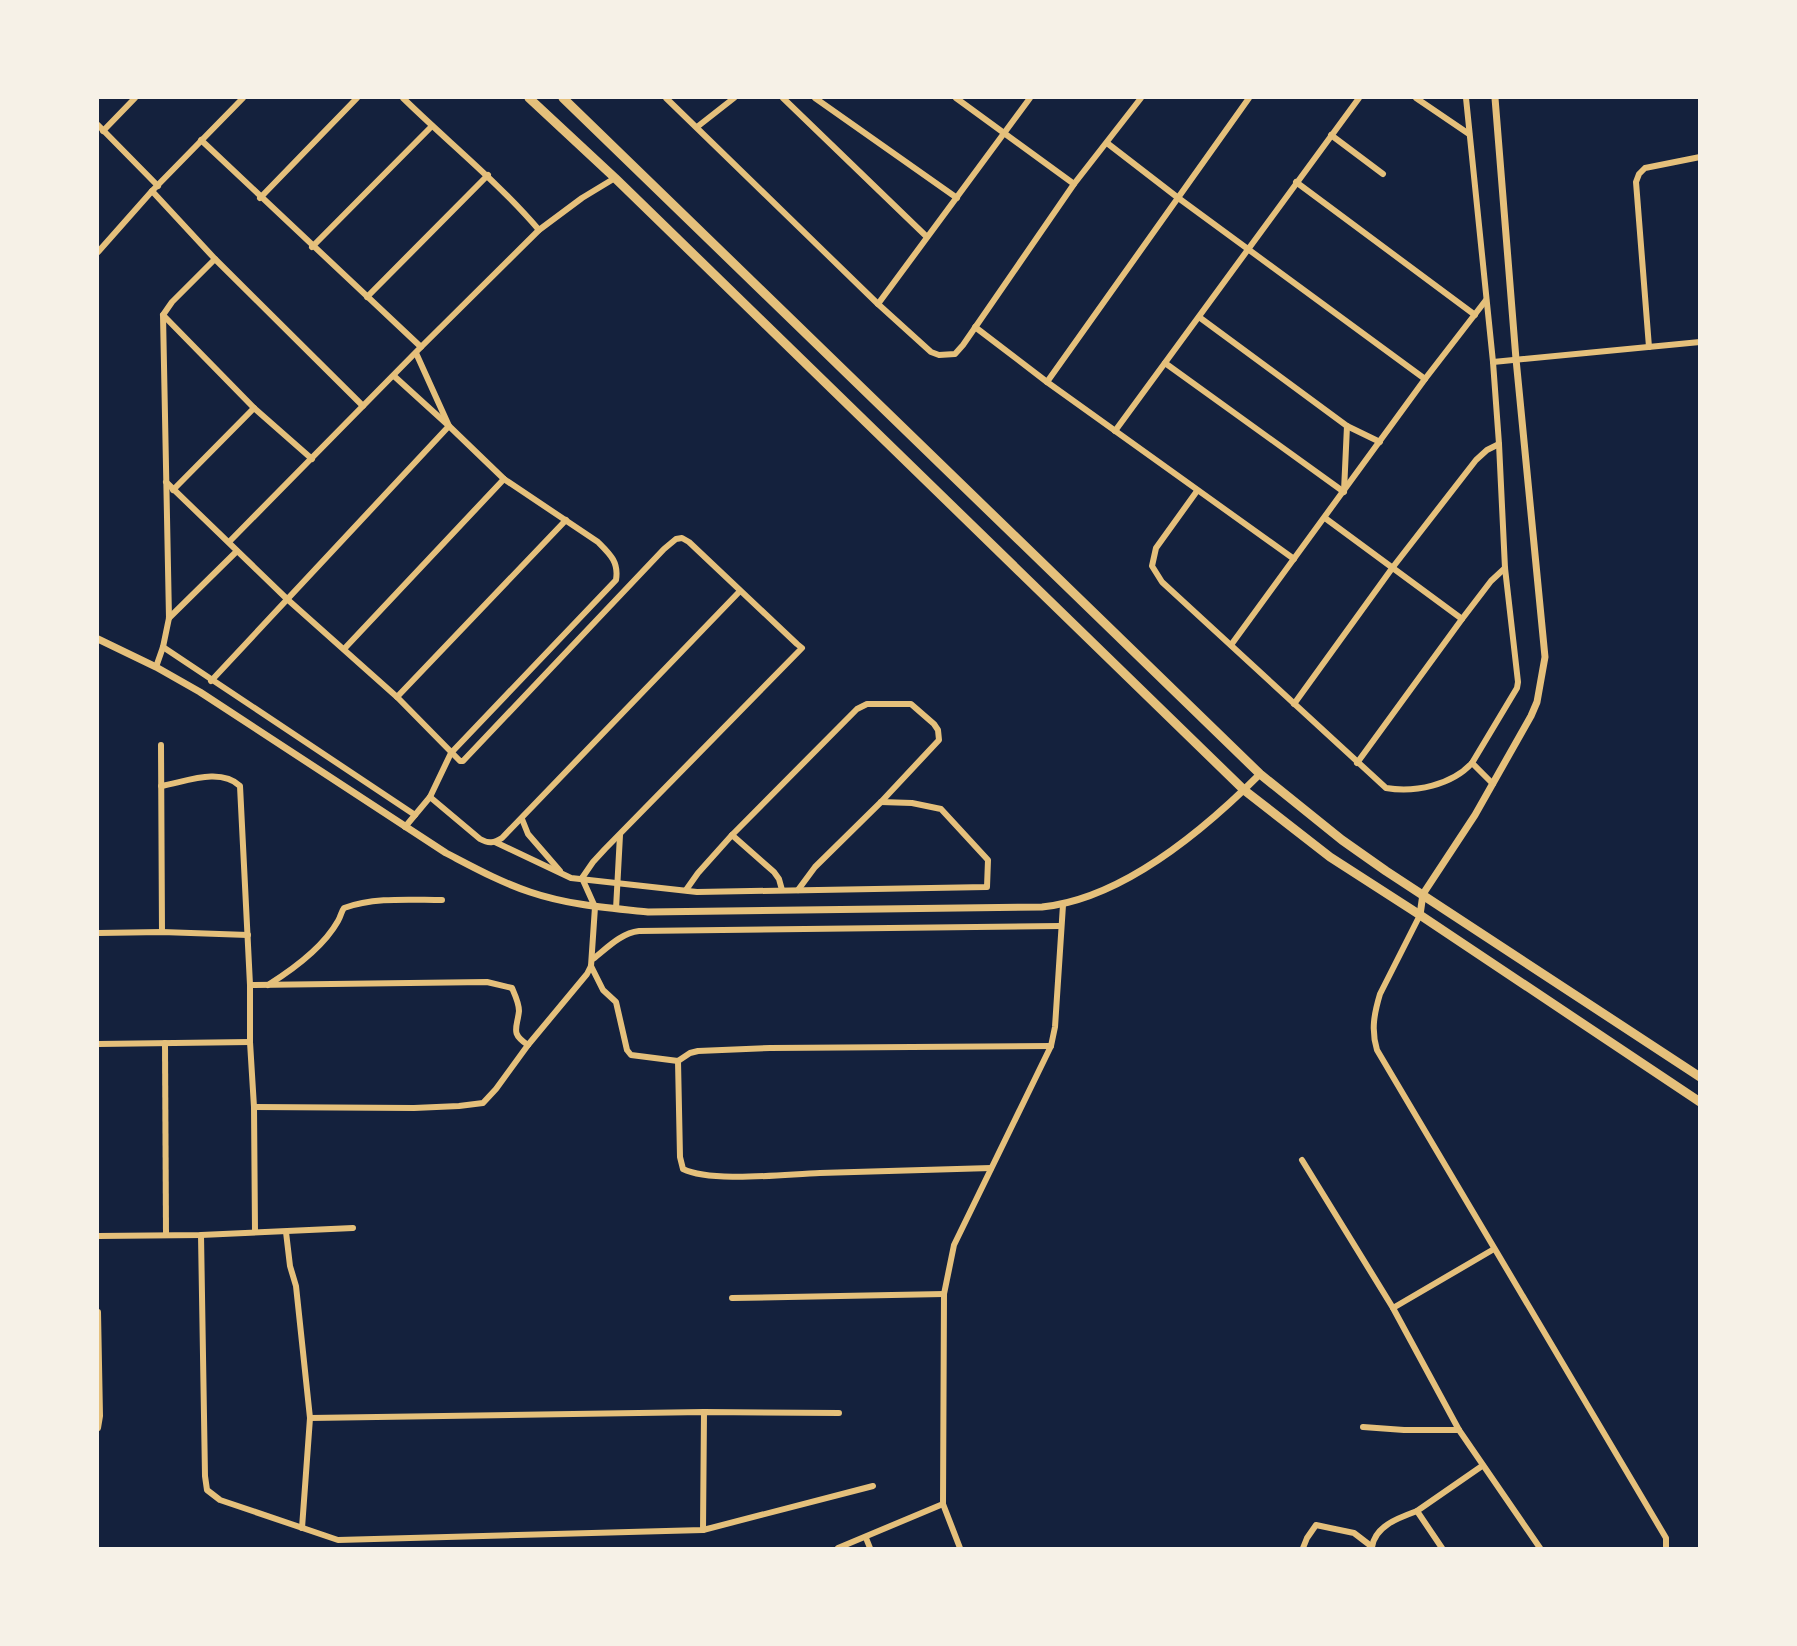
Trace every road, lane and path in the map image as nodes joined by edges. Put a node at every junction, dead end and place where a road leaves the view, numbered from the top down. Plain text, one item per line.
1 (135, 98) edge
2 (243, 98) edge
3 (357, 98) edge
4 (403, 98) edge
5 (529, 98) edge
6 (563, 98) edge
7 (666, 98) edge
8 (734, 98) edge
9 (783, 98) edge
10 (815, 98) edge
11 (956, 98) edge
12 (1030, 98) edge
13 (1141, 98) edge
14 (1250, 98) edge
15 (1359, 98) edge
16 (1416, 98) edge
17 (1466, 98) edge
18 (1495, 98) edge
19 (98, 125) edge
20 (432, 126) junction
21 (697, 127) junction
22 (104, 131) junction
23 (1005, 133) junction
24 (1469, 134) junction
25 (1331, 135) junction
26 (201, 140) junction
27 (1107, 143) junction
28 (1700, 157) edge
29 (1383, 174) dead end
30 (488, 175) junction
31 (615, 178) junction
32 (1296, 182) junction
33 (1074, 184) junction
34 (155, 188) junction
35 (1177, 197) junction
36 (260, 198) junction
37 (957, 198) junction
38 (539, 230) junction
39 (98, 237) edge
40 (927, 237) junction
41 (105, 244) junction
42 (312, 246) junction
43 (1247, 249) junction
44 (98, 252) edge
45 (215, 260) junction
46 (367, 297) junction
47 (1486, 300) junction
48 (878, 304) junction
49 (163, 315) junction
50 (1475, 315) junction
51 (1199, 317) junction
52 (975, 327) junction
53 (1700, 342) edge
54 (421, 347) junction
55 (1649, 347) junction
56 (416, 353) junction
57 (1516, 359) junction
58 (1493, 362) junction
59 (1165, 363) junction
60 (394, 376) junction
61 (1425, 380) junction
62 (1047, 381) junction
63 (363, 406) junction
64 (254, 408) junction
65 (449, 426) junction
66 (1347, 426) junction
67 (1115, 430) junction
68 (1380, 442) junction
69 (1499, 444) junction
70 (312, 459) junction
71 (504, 479) junction
72 (166, 482) junction
73 (173, 490) junction
74 (1197, 491) junction
75 (1344, 492) junction
76 (1325, 518) junction
77 (566, 520) junction
78 (229, 542) junction
79 (237, 551) junction
80 (1294, 559) junction
81 (1393, 567) junction
82 (1505, 568) junction
83 (740, 591) junction
84 (287, 599) junction
85 (169, 618) junction
86 (1462, 619) junction
87 (98, 639) edge
88 (1231, 645) junction
89 (163, 647) junction
90 (345, 648) junction
91 (156, 667) junction
92 (211, 681) junction
93 (397, 698) junction
94 (1294, 704) junction
95 (161, 745) dead end
96 (451, 753) junction
97 (1357, 763) junction
98 (1472, 764) junction
99 (1260, 774) junction
100 (1492, 784) junction
101 (161, 786) junction
102 (1244, 790) junction
103 (430, 797) junction
104 (881, 802) junction
105 (415, 816) junction
106 (522, 819) junction
107 (405, 827) junction
108 (620, 835) junction
109 (732, 836) junction
110 (495, 842) junction
111 (564, 875) junction
112 (582, 878) junction
113 (618, 883) junction
114 (686, 890) junction
115 (782, 890) junction
116 (798, 890) junction
117 (1423, 894) junction
118 (442, 900) dead end
119 (1063, 905) junction
120 (595, 906) junction
121 (616, 909) junction
122 (1420, 915) junction
123 (1060, 926) junction
124 (162, 932) junction
125 (98, 933) edge
126 (248, 935) junction
127 (592, 962) junction
128 (250, 985) junction
129 (267, 985) junction
130 (250, 1042) junction
131 (165, 1043) junction
132 (98, 1044) edge
133 (528, 1045) junction
134 (1051, 1046) junction
135 (678, 1061) junction
136 (1700, 1077) edge
137 (1700, 1102) edge
138 (254, 1107) junction
139 (1302, 1160) dead end
140 (991, 1168) junction
141 (353, 1228) dead end
142 (255, 1232) junction
143 (286, 1232) junction
144 (166, 1235) junction
145 (201, 1235) junction
146 (98, 1236) edge
147 (1494, 1249) junction
148 (944, 1294) junction
149 (732, 1298) dead end
150 (1393, 1308) junction
151 (98, 1312) edge
152 (704, 1412) junction
153 (839, 1413) dead end
154 (310, 1418) junction
155 (1363, 1427) dead end
156 (98, 1428) edge
157 (1460, 1430) junction
158 (1482, 1466) junction
159 (873, 1486) dead end
160 (943, 1504) junction
161 (1417, 1511) junction
162 (302, 1528) junction
163 (703, 1530) junction
164 (866, 1538) junction
165 (1372, 1547) edge
166 (838, 1548) edge
167 (870, 1548) edge
168 (960, 1548) edge
169 (1303, 1548) edge
170 (1442, 1548) edge
171 (1540, 1548) edge
172 (1666, 1548) edge

1 - 22 street
2 - 26 street
3 - 36 street
4 - 20 street
5 - 31 main road
6 - 99 main road
7 - 21 street
8 - 21 street
9 - 40 street
10 - 37 street
11 - 23 street
12 - 23 street
13 - 27 street
14 - 35 street
15 - 25 street
16 - 24 street
17 - 24 street
18 - 57 street
19 - 22 street
20 - 30 street
20 - 42 street
21 - 48 street
22 - 34 street
23 - 33 street
23 - 37 street
24 - 47 street
25 - 29 street
25 - 32 street
26 - 34 street
26 - 36 street
27 - 33 street
27 - 35 street
28 - 55 street
30 - 38 street
30 - 46 street
31 - 38 street
31 - 102 main road
32 - 43 street
32 - 50 street
33 - 52 street
34 - 41 street
34 - 45 street
35 - 43 street
35 - 62 street
36 - 42 street
37 - 40 street
38 - 54 street
39 - 41 street
40 - 48 street
41 - 44 street
42 - 46 street
43 - 51 street
43 - 61 street
45 - 49 street
45 - 63 street
46 - 54 street
47 - 50 street
47 - 58 street
48 - 52 street
49 - 64 street
49 - 72 street
50 - 61 street
51 - 59 street
51 - 66 street
52 - 62 street
53 - 55 street
54 - 56 street
55 - 57 street
56 - 60 street
56 - 65 street
57 - 58 street
57 - 100 street
58 - 69 street
59 - 67 street
59 - 75 street
60 - 63 street
60 - 65 street
61 - 68 street
62 - 67 street
63 - 70 street
64 - 70 street
64 - 73 street
65 - 71 street
65 - 84 street
66 - 68 street
66 - 75 street
67 - 74 street
68 - 75 street
69 - 81 street
69 - 82 street
70 - 78 street
71 - 77 street
71 - 90 street
72 - 73 street
72 - 85 street
73 - 78 street
74 - 80 street
74 - 88 street
75 - 76 street
76 - 80 street
76 - 81 street
77 - 93 street
77 - 96 street
78 - 79 street
79 - 84 street
79 - 85 street
80 - 88 street
81 - 86 street
81 - 94 street
82 - 86 street
82 - 98 street
83 - 96 street
83 - 106 street
83 - 108 street
84 - 90 street
84 - 92 street
85 - 89 street
86 - 97 street
87 - 91 street
88 - 94 street
89 - 91 street
89 - 92 street
90 - 93 street
91 - 107 street
92 - 105 street
93 - 96 street
94 - 97 street
95 - 101 street
96 - 103 street
97 - 98 street
98 - 100 street
99 - 102 street
99 - 117 main road
100 - 117 street
101 - 124 street
101 - 126 street
102 - 119 street
102 - 122 main road
103 - 105 street
103 - 110 street
104 - 109 street
104 - 116 street
104 - 116 street
105 - 107 street
106 - 110 street
106 - 111 street
107 - 120 street
108 - 112 street
108 - 113 street
109 - 114 street
109 - 115 street
110 - 111 street
111 - 112 street
112 - 113 street
112 - 120 street
113 - 114 street
113 - 121 street
114 - 115 street
115 - 116 street
117 - 122 street
117 - 136 main road
118 - 129 street
119 - 121 street
119 - 123 street
120 - 121 street
120 - 127 street
122 - 137 main road
122 - 147 street
123 - 127 street
123 - 134 street
124 - 125 street
124 - 126 street
126 - 128 street
127 - 133 street
127 - 135 street
128 - 129 street
128 - 130 street
129 - 133 street
130 - 131 street
130 - 138 street
131 - 132 street
131 - 144 street
133 - 138 street
134 - 135 street
134 - 140 street
135 - 140 street
138 - 142 street
139 - 150 street
140 - 148 street
141 - 143 street
142 - 143 street
142 - 145 street
143 - 154 street
144 - 145 street
144 - 146 street
145 - 162 street
147 - 150 street
147 - 172 street
148 - 149 street
148 - 160 street
150 - 157 street
151 - 156 street
152 - 153 street
152 - 154 street
152 - 163 street
154 - 162 street
155 - 157 street
157 - 158 street
158 - 161 street
158 - 171 street
159 - 163 street
160 - 164 street
160 - 168 street
161 - 165 street
161 - 170 street
162 - 163 street
164 - 166 street
164 - 167 street
165 - 169 street

